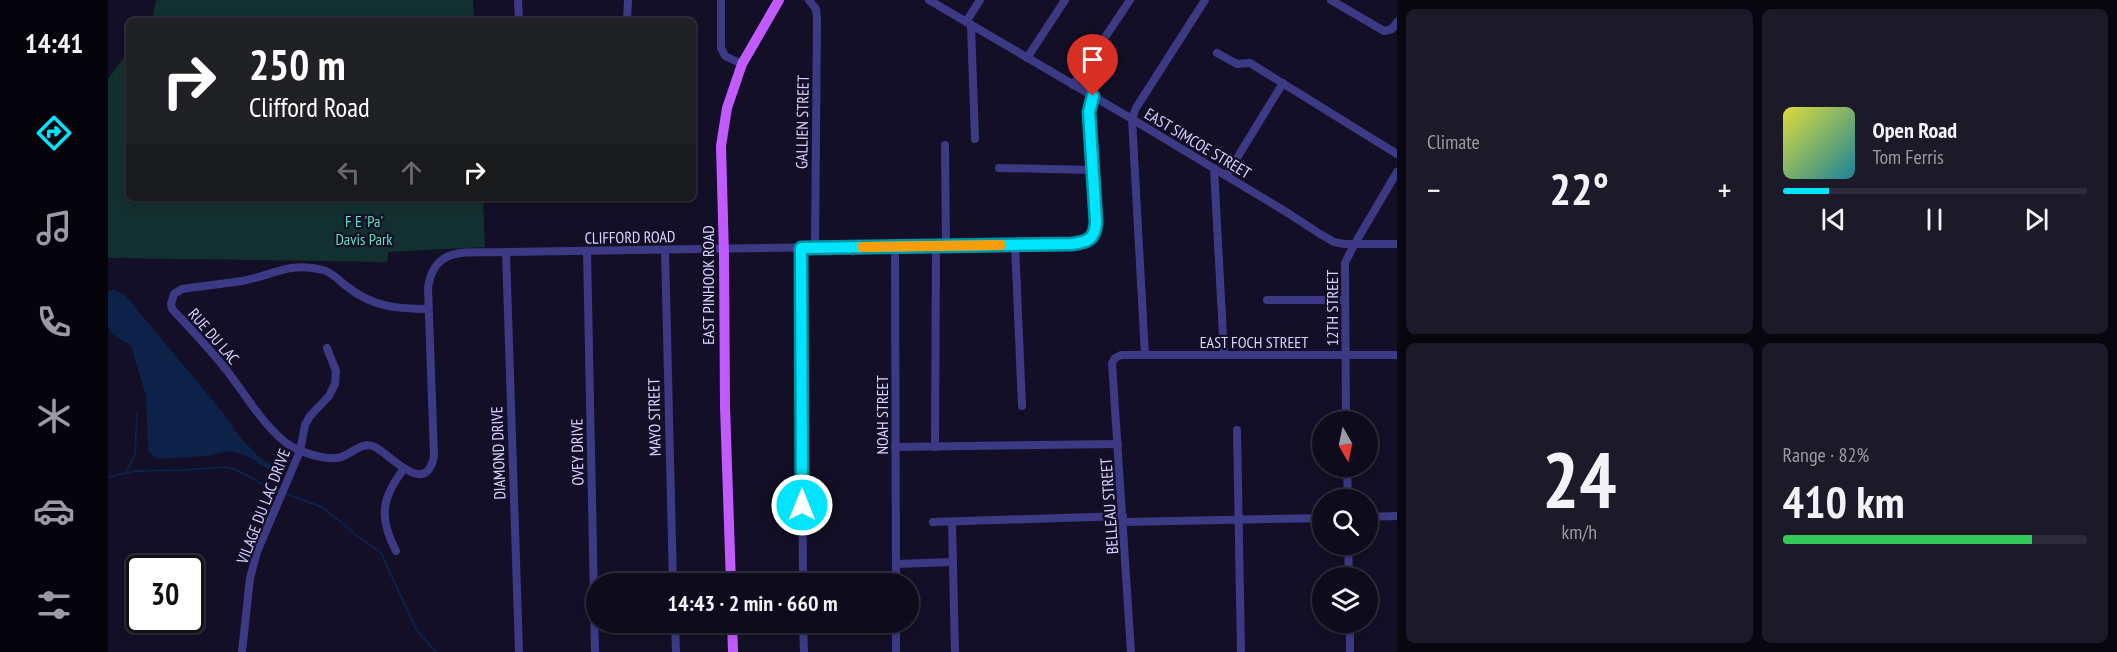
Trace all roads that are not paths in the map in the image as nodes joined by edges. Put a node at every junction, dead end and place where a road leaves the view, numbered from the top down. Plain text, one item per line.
1 (518, 0) edge
2 (628, 0) edge
3 (721, 0) edge
4 (779, 0) edge
5 (808, 0) edge
6 (929, 0) edge
7 (980, 0) edge
8 (1065, 0) edge
9 (1130, 0) edge
10 (1205, 0) edge
11 (1331, 0) edge
12 (519, 18) edge
13 (627, 18) edge
14 (968, 23) junction
15 (1396, 25) edge
16 (1217, 53) dead end
17 (1027, 58) junction
18 (742, 64) junction
19 (1283, 83) junction
20 (1073, 85) junction
21 (1093, 96) junction
22 (1132, 119) junction
23 (975, 139) dead end
24 (945, 145) dead end
25 (1397, 154) edge
26 (999, 168) dead end
27 (1214, 168) junction
28 (1093, 170) junction
29 (1397, 172) edge
30 (1226, 176) junction
31 (1015, 244) junction
32 (1354, 244) junction
33 (1397, 244) edge
34 (936, 246) junction
35 (946, 246) junction
36 (895, 247) junction
37 (801, 248) junction
38 (815, 248) junction
39 (724, 249) junction
40 (665, 250) junction
41 (587, 251) junction
42 (506, 252) junction
43 (1267, 300) dead end
44 (1345, 300) junction
45 (428, 309) junction
46 (327, 348) dead end
47 (1145, 355) junction
48 (1224, 355) junction
49 (1345, 355) junction
50 (1397, 355) edge
51 (1113, 359) joint
52 (1022, 406) dead end
53 (1346, 411) edge
54 (1237, 430) dead end
55 (1118, 444) junction
56 (895, 447) junction
57 (935, 447) junction
58 (300, 451) junction
59 (403, 470) junction
60 (1397, 516) edge
61 (1378, 517) edge
62 (1312, 518) edge
63 (1123, 519) junction
64 (1238, 519) junction
65 (933, 522) dead end
66 (952, 522) junction
67 (396, 551) dead end
68 (953, 562) junction
69 (896, 564) junction
70 (673, 573) edge
71 (731, 573) edge
72 (803, 573) edge
73 (896, 573) edge
74 (675, 633) edge
75 (732, 633) edge
76 (803, 633) edge
77 (896, 633) edge
78 (1350, 633) edge
79 (242, 652) edge
80 (519, 652) edge
81 (595, 652) edge
82 (676, 652) edge
83 (733, 652) edge
84 (804, 652) edge
85 (896, 652) edge
86 (955, 652) edge
87 (1131, 652) edge
88 (1241, 652) edge
89 (1350, 652) edge

1 - 12 street
2 - 13 street
3 - 18 street
4 - 18 main road, EAST PINHOOK ROAD
5 - 38 street, GALLIEN STREET
6 - 14 street, EAST SIMCOE STREET
7 - 14 street
8 - 17 street
9 - 20 street
10 - 22 street
11 - 15 street
14 - 17 street, EAST SIMCOE STREET
14 - 23 street
16 - 19 street
17 - 20 street, EAST SIMCOE STREET
18 - 39 main road, EAST PINHOOK ROAD
19 - 25 street
19 - 30 street
20 - 21 street, EAST SIMCOE STREET
21 - 22 street, EAST SIMCOE STREET
21 - 28 street, CLIFFORD ROAD
22 - 27 street, EAST SIMCOE STREET
22 - 47 street
24 - 35 street
26 - 28 street
27 - 30 street, EAST SIMCOE STREET
27 - 48 street
28 - 31 street, CLIFFORD ROAD
29 - 32 street, 12TH STREET
30 - 32 street, EAST SIMCOE STREET
31 - 35 street, CLIFFORD ROAD
31 - 52 street
32 - 33 street, EAST SIMCOE STREET
32 - 44 street, 12TH STREET
34 - 35 street, CLIFFORD ROAD
34 - 36 street, CLIFFORD ROAD
34 - 57 street
36 - 38 street, CLIFFORD ROAD
36 - 56 street, NOAH STREET
37 - 38 street, CLIFFORD ROAD
37 - 39 street, CLIFFORD ROAD
37 - 72 street
39 - 40 street, CLIFFORD ROAD
39 - 71 main road, EAST PINHOOK ROAD
40 - 41 street, CLIFFORD ROAD
40 - 70 street, MAYO STREET
41 - 42 street, CLIFFORD ROAD
41 - 81 street, OVEY DRIVE
42 - 45 street, CLIFFORD ROAD
42 - 80 street, DIAMOND DRIVE
43 - 44 street
44 - 49 street, 12TH STREET
45 - 58 street, RUE DU LAC
45 - 59 street
46 - 58 street, VILAGE DU LAC DRIVE
47 - 48 street, EAST FOCH STREET
47 - 51 street, EAST FOCH STREET
48 - 49 street, EAST FOCH STREET
49 - 50 street, EAST FOCH STREET
49 - 53 street, 12TH STREET
51 - 55 street, BELLEAU STREET
54 - 64 street
55 - 57 street
55 - 63 street, BELLEAU STREET
56 - 57 street
56 - 69 street, NOAH STREET
58 - 59 street, RUE DU LAC
58 - 79 street, VILAGE DU LAC DRIVE
59 - 67 street
60 - 61 street
62 - 64 street
63 - 64 street
63 - 66 street
63 - 87 street, BELLEAU STREET
64 - 88 street
65 - 66 street
66 - 68 street
68 - 69 street
68 - 86 street
69 - 73 street, NOAH STREET
74 - 82 street
75 - 83 main road
76 - 84 street
77 - 85 street
78 - 89 street

